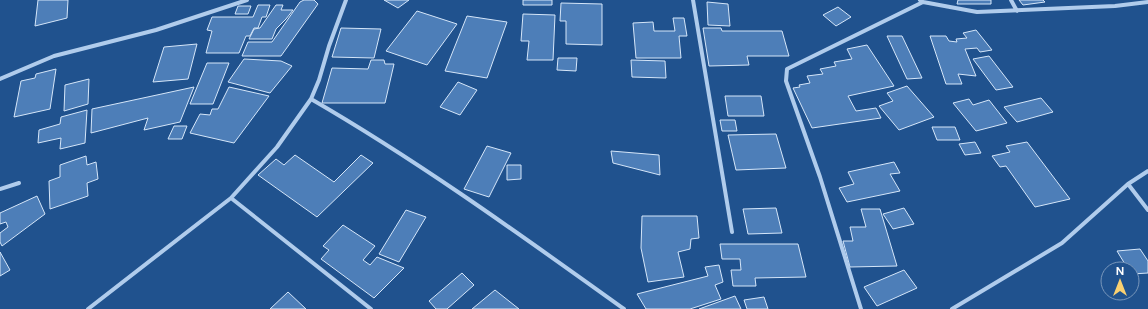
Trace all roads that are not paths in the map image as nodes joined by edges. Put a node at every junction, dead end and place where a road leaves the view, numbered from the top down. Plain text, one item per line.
1 (247, 0) edge
2 (346, 0) edge
3 (693, 0) edge
4 (1011, 0) edge
5 (921, 1) edge
6 (1148, 2) edge
7 (1017, 11) junction
8 (0, 79) edge
9 (311, 99) junction
10 (1148, 171) edge
11 (19, 183) dead end
12 (1128, 184) junction
13 (0, 189) edge
14 (231, 198) junction
15 (1148, 210) edge
16 (732, 232) dead end
17 (88, 309) edge
18 (371, 309) edge
19 (624, 309) edge
20 (861, 309) edge
21 (952, 309) edge

1 - 8 street
2 - 9 street
3 - 16 street
4 - 7 street
5 - 7 street
5 - 20 street
6 - 7 street
9 - 14 street
9 - 19 street
10 - 12 street
11 - 13 street
12 - 15 street
12 - 21 street
14 - 17 street
14 - 18 street

